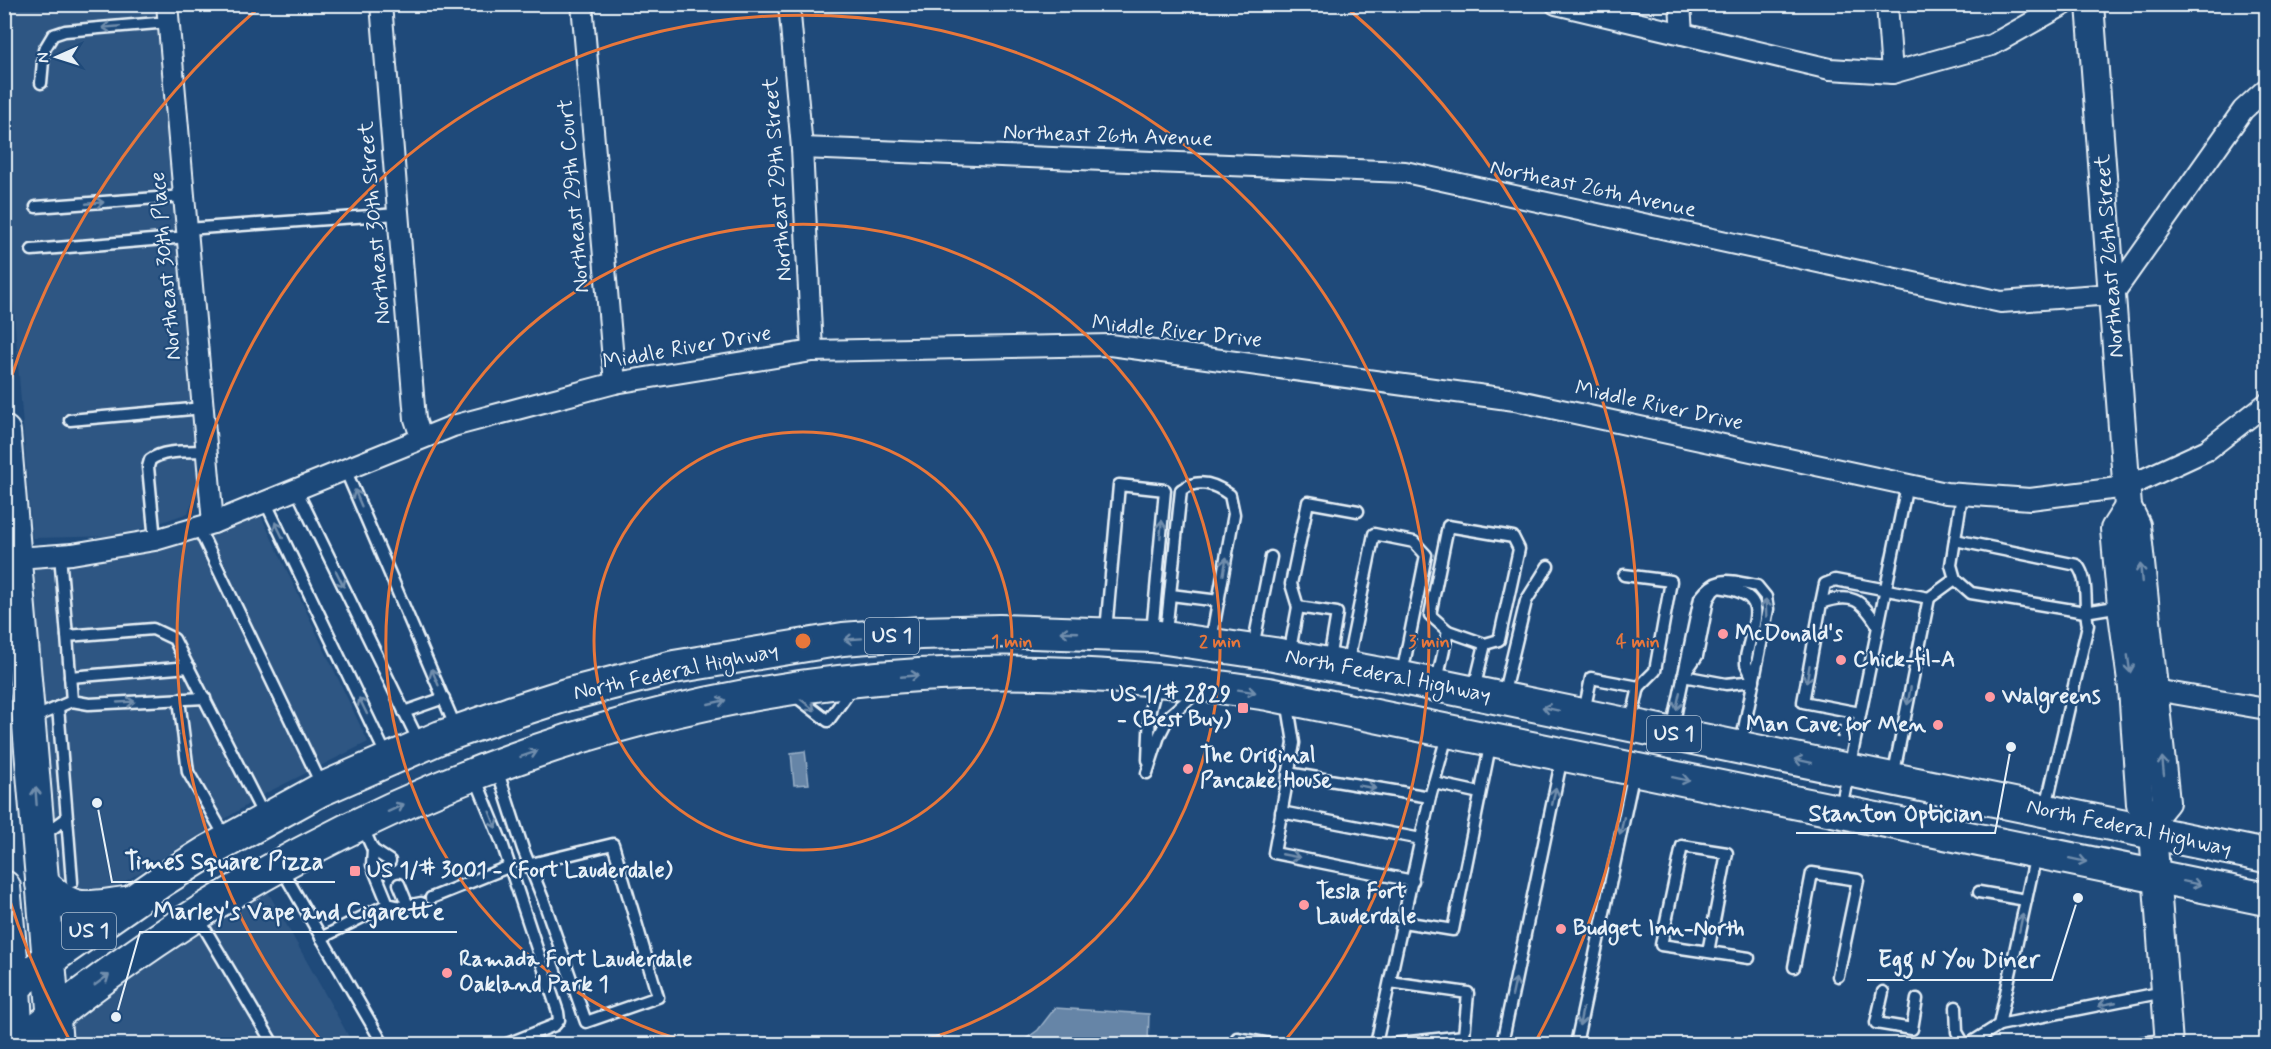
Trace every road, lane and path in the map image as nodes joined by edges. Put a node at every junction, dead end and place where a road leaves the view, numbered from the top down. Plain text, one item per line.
1 (381, 4) edge
2 (582, 4) edge
3 (789, 4) edge
4 (1556, 4) edge
5 (1680, 4) edge
6 (1887, 4) edge
7 (2065, 4) edge
8 (2090, 4) edge
9 (168, 13) edge
10 (1682, 34) junction
11 (1892, 73) junction
12 (41, 83) dead end
13 (2266, 89) edge
14 (802, 148) junction
15 (184, 196) junction
16 (36, 207) dead end
17 (398, 214) junction
18 (188, 233) junction
19 (32, 249) dead end
20 (2113, 294) junction
21 (812, 351) junction
22 (615, 383) junction
23 (2266, 404) edge
24 (203, 408) junction
25 (70, 420) dead end
26 (4, 432) edge
27 (421, 437) junction
28 (207, 451) junction
29 (345, 469) junction
30 (1907, 485) junction
31 (296, 489) junction
32 (1962, 495) junction
33 (2128, 497) junction
34 (265, 501) junction
35 (1358, 512) dead end
36 (206, 525) junction
37 (155, 540) junction
38 (1955, 540) junction
39 (60, 555) junction
40 (1271, 556) dead end
41 (9, 558) edge
42 (1548, 566) dead end
43 (1624, 575) dead end
44 (1955, 579) junction
45 (1885, 590) junction
46 (1171, 595) junction
47 (1929, 598) junction
48 (1219, 601) junction
49 (1821, 603) junction
50 (2121, 606) junction
51 (1298, 607) junction
52 (2085, 612) junction
53 (1107, 618) junction
54 (1878, 626) junction
55 (1448, 631) junction
56 (67, 636) junction
57 (1154, 637) junction
58 (1211, 644) junction
59 (1485, 644) junction
60 (1252, 651) junction
61 (1289, 657) junction
62 (1338, 665) junction
63 (189, 666) junction
64 (1105, 675) junction
65 (1683, 676) junction
66 (70, 677) junction
67 (1402, 678) junction
68 (1158, 680) junction
69 (1754, 681) junction
70 (1205, 685) junction
71 (1436, 685) junction
72 (1639, 687) junction
73 (2155, 690) junction
74 (1488, 696) junction
75 (206, 698) junction
76 (444, 698) junction
77 (1286, 698) junction
78 (179, 699) junction
79 (72, 700) junction
80 (2266, 709) edge
81 (404, 712) junction
82 (44, 713) junction
83 (510, 713) junction
84 (1860, 713) junction
85 (1841, 714) dead end
86 (1583, 715) junction
87 (1630, 725) junction
88 (457, 731) junction
89 (1448, 731) junction
90 (1671, 734) junction
91 (1837, 738) dead end
92 (1492, 740) junction
93 (421, 745) junction
94 (1740, 748) junction
95 (1563, 754) junction
96 (388, 759) junction
97 (1635, 769) junction
98 (485, 770) junction
99 (1848, 770) junction
100 (1288, 773) junction
101 (1893, 779) junction
102 (1434, 783) junction
103 (323, 789) junction
104 (1480, 793) junction
105 (1430, 797) junction
106 (1840, 811) junction
107 (2046, 811) junction
108 (1281, 813) junction
109 (67, 818) junction
110 (266, 819) junction
111 (2152, 826) junction
112 (39, 837) junction
113 (367, 837) junction
114 (1421, 839) junction
115 (227, 841) junction
116 (2036, 852) junction
117 (2266, 856) edge
118 (390, 861) dead end
119 (531, 864) junction
120 (279, 865) junction
121 (508, 867) junction
122 (2156, 876) junction
123 (1413, 881) junction
124 (57, 883) junction
125 (399, 884) dead end
126 (4, 887) edge
127 (1979, 892) dead end
128 (2266, 899) edge
129 (2026, 900) junction
130 (128, 903) junction
131 (388, 904) junction
132 (408, 906) junction
133 (196, 915) junction
134 (1403, 922) junction
135 (321, 938) junction
136 (1708, 952) junction
137 (1749, 958) dead end
138 (50, 959) junction
139 (1794, 967) dead end
140 (1838, 976) dead end
141 (1390, 982) junction
142 (9, 990) edge
143 (1883, 992) dead end
144 (2165, 992) junction
145 (1917, 999) dead end
146 (1956, 1007) dead end
147 (1999, 1025) junction
148 (56, 1029) edge
149 (265, 1032) junction
150 (1238, 1038) dead end
151 (2169, 1042) edge
152 (18, 1044) edge
153 (260, 1044) edge
154 (273, 1044) edge
155 (383, 1044) edge
156 (507, 1044) edge
157 (1270, 1044) edge
158 (1376, 1044) edge
159 (1392, 1044) edge
160 (1502, 1044) edge
161 (1576, 1044) edge
162 (1964, 1044) edge
163 (1969, 1044) edge
164 (2136, 1044) edge

1 - 17 street, Northeast 30th Street
2 - 22 street, Northeast 29th Court
3 - 14 street, Northeast 29th Street
4 - 10 street
5 - 10 street
6 - 11 street
7 - 11 street
8 - 20 street, Northeast 26th Street
9 -> 12 lane
9 - 15 street, Northeast 30th Place
10 - 11 street
13 - 20 street
14 - 20 street, Northeast 26th Avenue
14 - 21 street, Northeast 29th Street
16 -> 15 lane
15 - 18 street, Northeast 30th Place
17 - 18 lane
17 - 27 street, Northeast 30th Street
18 - 19 lane
18 - 24 street, Northeast 30th Place
20 - 33 street, Northeast 26th Street
21 - 22 street, Middle River Drive
21 - 30 street, Middle River Drive
22 - 27 street, Middle River Drive
23 - 33 street, Middle River Drive
24 - 25 lane
24 - 28 street, Northeast 30th Place
26 - 41 main road
27 - 29 street, Middle River Drive
28 - 36 street, Northeast 30th Place
28 - 37 lane
29 - 31 street, Middle River Drive
76 -> 29 lane
30 - 32 street, Middle River Drive
30 - 45 lane
31 - 34 street, Middle River Drive
31 -> 81 lane
32 - 33 street, Middle River Drive
32 - 38 lane
33 - 50 street
73 -> 33 street, Northeast 26th Street
34 - 36 street, Middle River Drive
96 -> 34 lane
35 - 51 lane
36 - 37 street, Middle River Drive
36 - 103 lane
37 - 39 street, Middle River Drive
38 - 44 lane
38 - 52 lane
39 - 41 street, Middle River Drive
39 - 56 lane
40 - 60 lane
41 - 82 main road
42 - 74 lane
43 - 72 lane
44 - 47 lane
44 - 52 lane
45 - 47 lane
45 - 49 lane
45 - 54 lane
46 - 48 lane
48 -> 46 lane
46 - 57 lane
47 -> 101 lane
48 - 58 lane
49 - 54 lane
49 -> 84 lane
50 - 52 lane
50 -> 111 street
51 - 61 lane
51 - 62 lane
52 - 107 lane
53 - 57 main road, North Federal Highway / US 1
57 -> 53 lane
53 -> 83 main road, North Federal Highway / US 1
54 - 84 lane
55 - 59 lane
55 - 59 lane
55 - 71 lane
56 - 63 lane
56 - 66 lane
57 - 58 main road, North Federal Highway / US 1
57 - 64 main road
58 - 60 main road, North Federal Highway / US 1
58 - 68 main road
59 - 74 lane
60 - 61 main road, North Federal Highway / US 1
61 - 62 main road, North Federal Highway / US 1
62 - 67 main road, North Federal Highway / US 1
62 - 67 lane
63 - 66 lane
63 - 75 lane
64 - 68 main road, North Federal Highway / US 1
98 -> 64 main road, North Federal Highway / US 1
65 - 69 lane
69 -> 65 lane
65 -> 90 lane
66 - 79 lane
67 - 71 main road, North Federal Highway / US 1
68 - 70 main road, North Federal Highway / US 1
68 - 70 lane
69 - 94 lane
70 -> 77 main road, North Federal Highway / US 1
71 - 74 main road, North Federal Highway / US 1
72 - 86 lane
72 - 87 lane
73 - 80 street
111 -> 73 street, Northeast 26th Street
86 -> 74 main road, North Federal Highway / US 1
75 - 78 lane
75 - 110 lane
76 - 81 lane
76 - 88 lane
77 - 89 main road, North Federal Highway / US 1
77 - 100 lane
79 -> 78 lane
78 - 115 lane
79 - 82 lane
81 - 93 lane
82 - 109 lane
112 -> 82 main road
83 - 88 main road, North Federal Highway / US 1
83 - 98 main road
84 - 99 lane
85 - 91 path
86 - 87 main road, North Federal Highway / US 1
87 - 90 main road, North Federal Highway / US 1
88 - 93 main road, North Federal Highway / US 1
89 - 92 main road, North Federal Highway / US 1
89 - 102 lane
90 - 94 main road, North Federal Highway / US 1
92 - 95 main road, North Federal Highway / US 1
92 - 104 lane
93 - 96 main road, North Federal Highway / US 1
99 -> 94 main road, North Federal Highway / US 1
95 - 97 main road, North Federal Highway / US 1
160 -> 95 lane
96 - 103 main road, North Federal Highway / US 1
97 -> 106 main road, North Federal Highway / US 1
97 -> 161 lane
113 -> 98 main road, North Federal Highway / US 1
98 - 119 lane
98 -> 121 lane
99 - 101 main road, North Federal Highway / US 1
99 - 106 lane
100 -> 105 lane
100 - 108 lane
101 - 107 main road, North Federal Highway / US 1
102 - 104 lane
102 - 105 lane
103 - 110 main road, North Federal Highway / US 1
104 - 134 lane
105 - 114 lane
106 - 116 main road, North Federal Highway / US 1
107 - 111 main road, North Federal Highway / US 1
108 - 114 lane
108 -> 123 lane
109 - 112 lane
109 - 124 lane
110 - 115 main road, North Federal Highway / US 1
111 - 117 main road, North Federal Highway / US 1
111 - 122 street
112 - 124 main road
113 - 118 lane
113 - 120 main road, North Federal Highway / US 1
113 - 131 lane
114 - 123 lane
115 - 130 main road, North Federal Highway / US 1
116 -> 122 main road, North Federal Highway / US 1
116 - 129 lane
119 - 119 lane
120 - 133 main road, North Federal Highway / US 1
120 - 135 lane
121 - 132 lane
121 - 156 lane
122 -> 128 main road, North Federal Highway / US 1
122 - 144 street
123 - 134 lane
124 - 130 main road
124 - 138 main road
125 - 132 lane
126 - 142 main road
127 - 129 lane
147 -> 129 lane
130 - 138 main road, North Federal Highway / US 1
131 - 132 lane
131 - 135 lane
148 -> 133 main road, North Federal Highway / US 1
133 - 149 lane
134 - 141 lane
135 - 155 lane
136 - 136 lane
136 - 137 lane
138 - 142 main road, North Federal Highway / US 1
138 - 148 main road
139 - 140 lane
141 - 158 lane
141 - 159 lane
142 - 152 main road
143 - 145 lane
144 -> 147 lane
144 - 151 street
146 - 162 lane
147 - 163 lane
148 - 152 main road, North Federal Highway / US 1
149 - 153 lane
149 - 154 lane
150 - 157 lane
151 - 164 lane

